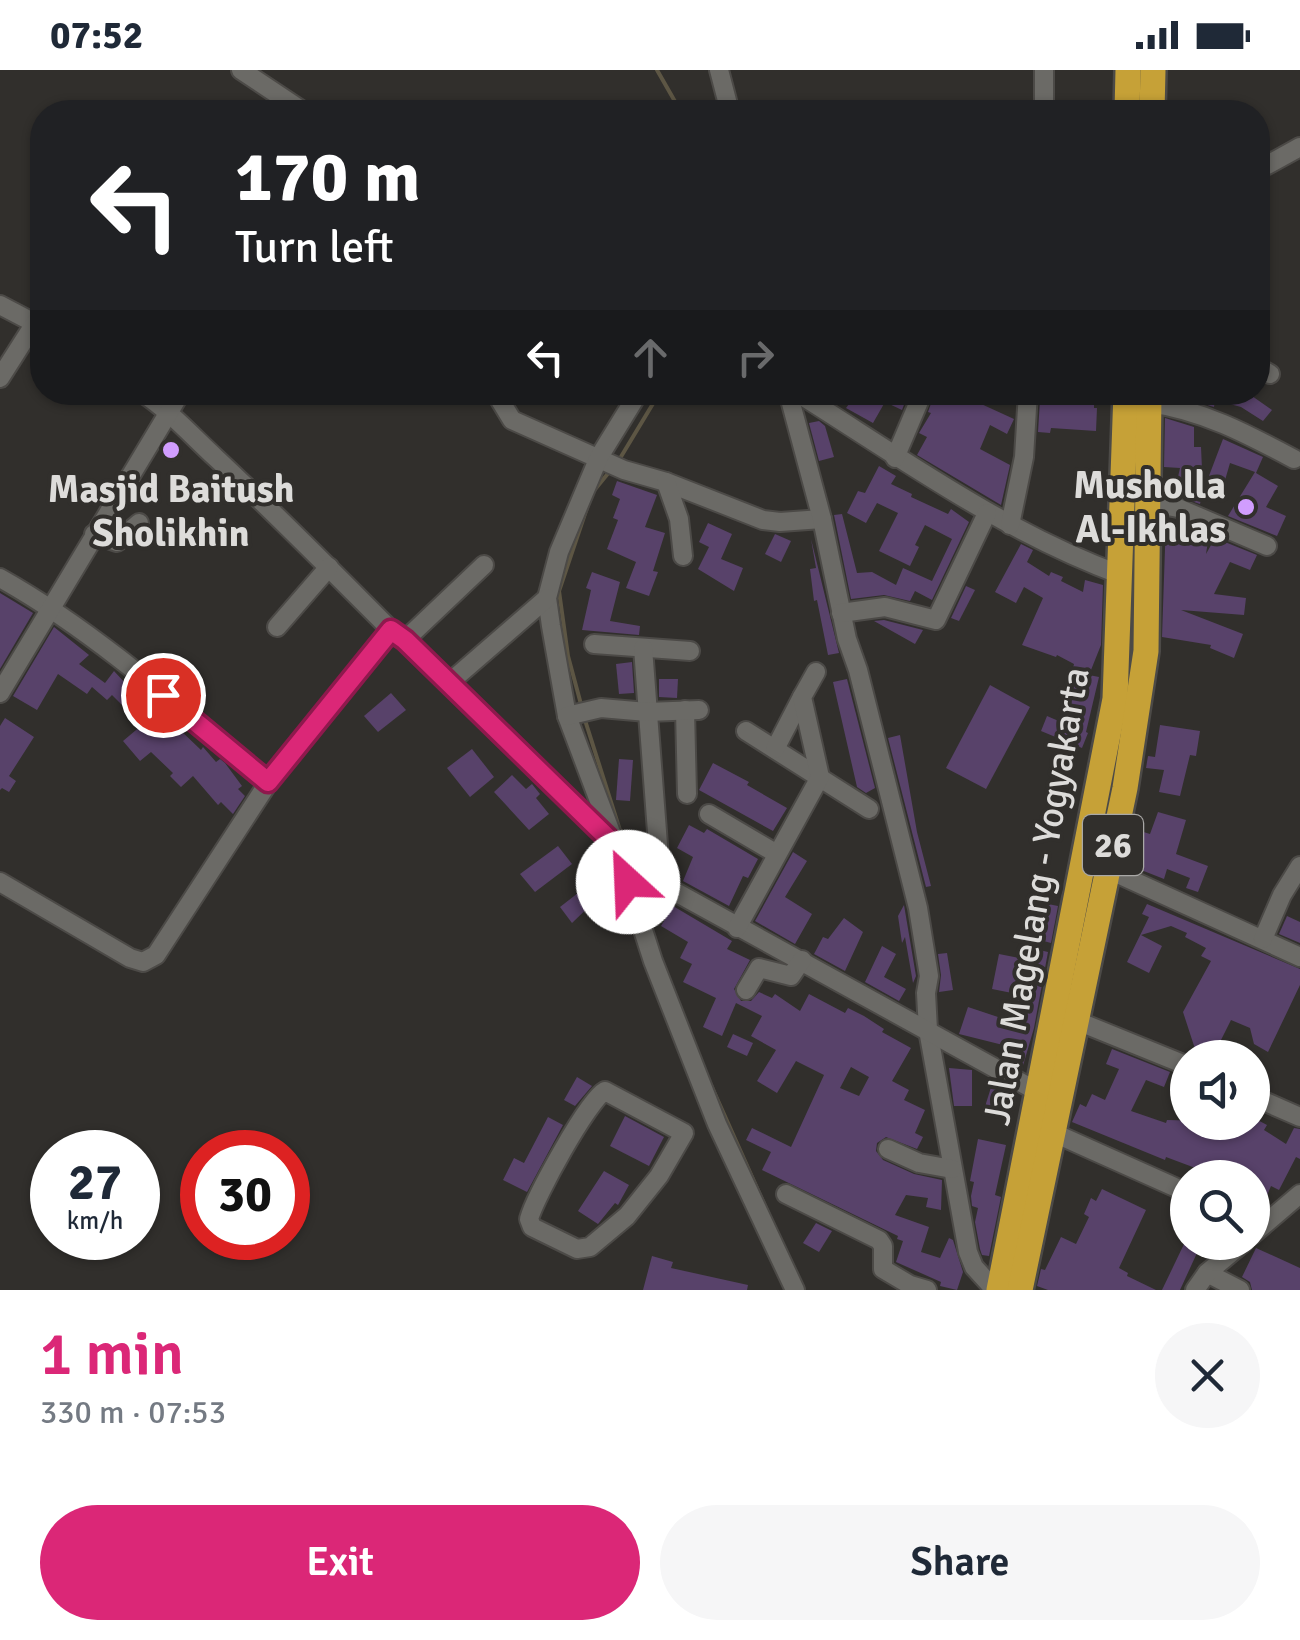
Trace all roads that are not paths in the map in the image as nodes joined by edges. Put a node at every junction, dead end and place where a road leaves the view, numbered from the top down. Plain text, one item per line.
1 (241, 70) edge
2 (720, 70) edge
3 (1044, 70) edge
4 (1128, 70) edge
5 (1153, 70) edge
6 (286, 100) edge
7 (727, 100) edge
8 (1044, 100) edge
9 (1127, 100) edge
10 (1152, 100) edge
11 (1300, 147) edge
12 (1270, 163) edge
13 (0, 305) edge
14 (30, 320) edge
15 (30, 337) edge
16 (0, 378) edge
17 (161, 405) edge
18 (173, 405) edge
19 (503, 405) edge
20 (634, 405) edge
21 (792, 405) edge
22 (815, 405) edge
23 (917, 405) edge
24 (1027, 405) edge
25 (1140, 405) edge
26 (1142, 405) edge
27 (1176, 405) edge
28 (170, 411) junction
29 (894, 458) junction
30 (1294, 459) dead end
31 (610, 463) junction
32 (666, 482) junction
33 (1147, 502) junction
34 (987, 513) junction
35 (822, 518) junction
36 (139, 522) dead end
37 (1010, 525) junction
38 (94, 534) junction
39 (1267, 546) dead end
40 (683, 556) dead end
41 (484, 565) dead end
42 (329, 567) junction
43 (1121, 574) junction
44 (0, 578) edge
45 (548, 598) junction
46 (51, 606) junction
47 (841, 613) junction
48 (277, 627) dead end
49 (398, 635) junction
50 (594, 644) dead end
51 (643, 648) junction
52 (690, 651) dead end
53 (816, 672) dead end
54 (450, 683) junction
55 (0, 693) edge
56 (802, 698) junction
57 (648, 712) junction
58 (574, 714) junction
59 (746, 731) dead end
60 (775, 749) junction
61 (820, 777) junction
62 (268, 782) junction
63 (687, 794) dead end
64 (869, 809) dead end
65 (709, 814) dead end
66 (616, 846) junction
67 (777, 854) junction
68 (1300, 866) edge
69 (1108, 869) junction
70 (0, 882) edge
71 (644, 882) junction
72 (737, 928) junction
73 (1083, 934) junction
74 (1263, 939) junction
75 (1300, 958) edge
76 (802, 960) junction
77 (746, 990) dead end
78 (1076, 1021) junction
79 (928, 1030) junction
80 (1170, 1059) edge
81 (1040, 1094) junction
82 (1270, 1104) edge
83 (1300, 1117) edge
84 (716, 1124) junction
85 (684, 1133) junction
86 (1054, 1133) junction
87 (888, 1149) dead end
88 (952, 1168) junction
89 (1170, 1185) edge
90 (786, 1194) dead end
91 (1300, 1194) edge
92 (1270, 1216) edge
93 (1223, 1260) edge
94 (1207, 1273) junction
95 (795, 1290) edge
96 (927, 1290) edge
97 (997, 1290) edge
98 (1020, 1290) edge
99 (1195, 1290) edge
100 (1240, 1290) edge

1 - 6 street
2 - 7 street
3 - 8 street
4 - 9 highway
5 - 10 highway
11 - 12 street
13 - 14 street
15 - 16 street
17 - 28 street
18 - 28 street
19 - 31 street
20 - 31 street
21 - 35 street
22 - 29 street
23 - 29 street
24 - 37 street
25 - 43 highway, Jalan Magelang - Yogyakarta / 26
26 - 33 highway, Jalan Magelang - Yogyakarta / 26
27 - 30 street
28 - 38 street
28 - 42 street
29 - 34 street
31 - 32 street
31 - 45 street
32 - 35 street
32 - 40 street
33 - 39 street
33 - 69 highway, Jalan Magelang - Yogyakarta / 26
34 - 37 street
34 - 47 street
35 - 47 street
36 - 38 street
37 - 43 street
38 - 46 street
41 - 49 street
42 - 48 street
42 - 49 street
43 - 73 highway, Jalan Magelang - Yogyakarta / 26
44 - 46 street
45 - 54 street
45 - 58 street
46 - 55 street
46 - 62 street
47 - 79 street
49 - 54 street
49 - 62 street
50 - 51 street
51 - 52 street
51 - 57 street
53 - 56 street
54 - 66 street
56 - 60 street
56 - 61 street
57 - 58 street
57 - 63 street
57 - 71 street
58 - 66 street
59 - 60 street
60 - 61 street
61 - 64 street
61 - 67 street
62 - 70 street
65 - 67 street
66 - 71 street
67 - 72 street
68 - 74 street
69 - 73 highway, Jalan Magelang - Yogyakarta / 26
69 - 74 street
71 - 72 street
71 - 84 street
72 - 76 street
73 - 78 highway, Jalan Magelang - Yogyakarta / 26
73 - 81 highway, Jalan Magelang - Yogyakarta / 26
74 - 75 street
76 - 77 street
76 - 79 street
78 - 80 street
78 - 86 highway, Jalan Magelang - Yogyakarta / 26
79 - 81 street
79 - 88 street
81 - 97 highway, Jalan Magelang - Yogyakarta / 26
82 - 83 street
84 - 85 street
84 - 95 street
85 - 85 street
86 - 89 street
86 - 98 highway, Jalan Magelang - Yogyakarta / 26
87 - 88 street
88 - 97 street
90 - 96 street
91 - 92 street
93 - 94 street
94 - 99 street
94 - 100 street

